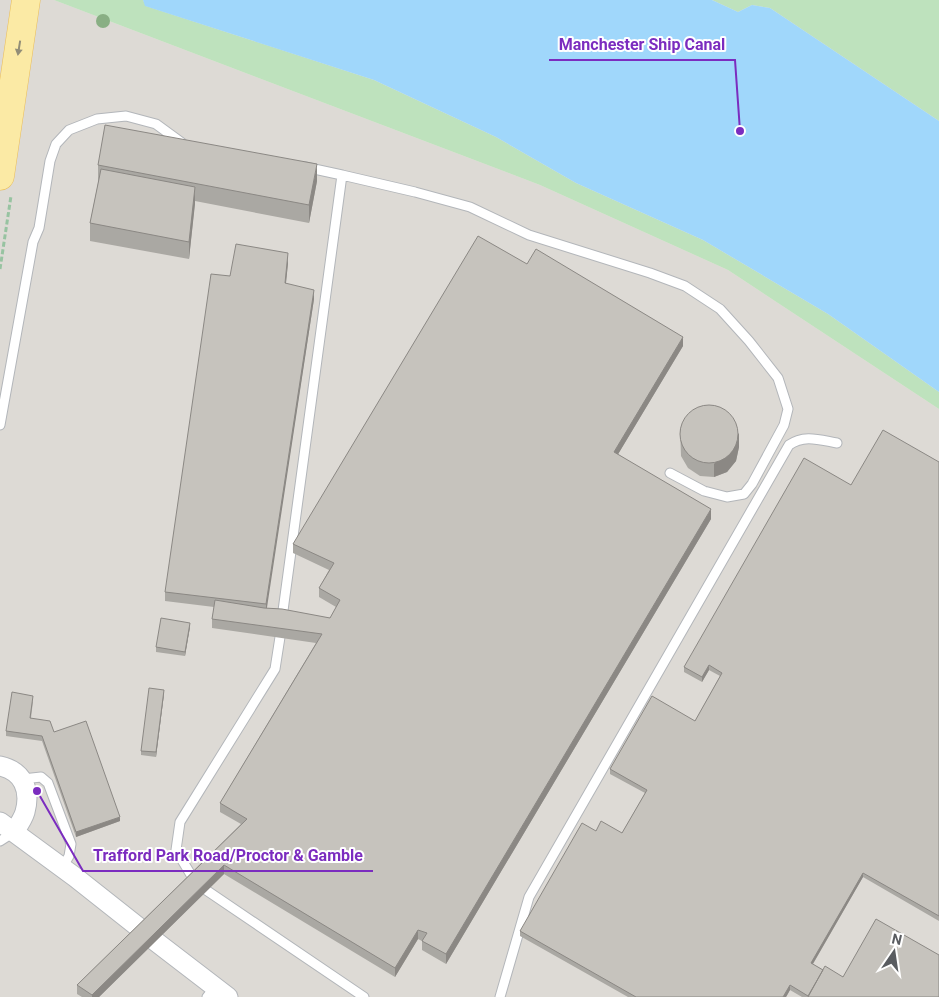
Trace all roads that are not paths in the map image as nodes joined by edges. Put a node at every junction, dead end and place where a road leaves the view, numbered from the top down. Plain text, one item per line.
1 (26, 0) edge
2 (189, 146) edge
3 (300, 166) edge
4 (342, 175) junction
5 (0, 176) edge
6 (0, 425) edge
7 (837, 443) dead end
8 (670, 473) dead end
9 (282, 618) edge
10 (280, 637) edge
11 (0, 766) edge
12 (23, 780) junction
13 (5, 832) edge
14 (62, 868) junction
15 (194, 880) edge
16 (206, 890) edge
17 (216, 994) edge
18 (364, 997) edge
19 (500, 997) edge

1 -> 5 main road
2 - 6 lane
3 - 4 lane
4 - 8 lane
4 - 9 lane
7 - 19 lane
10 - 15 lane
11 - 12 street
12 - 13 street
12 - 14 lane
13 - 14 street
14 - 17 street
16 - 18 lane

